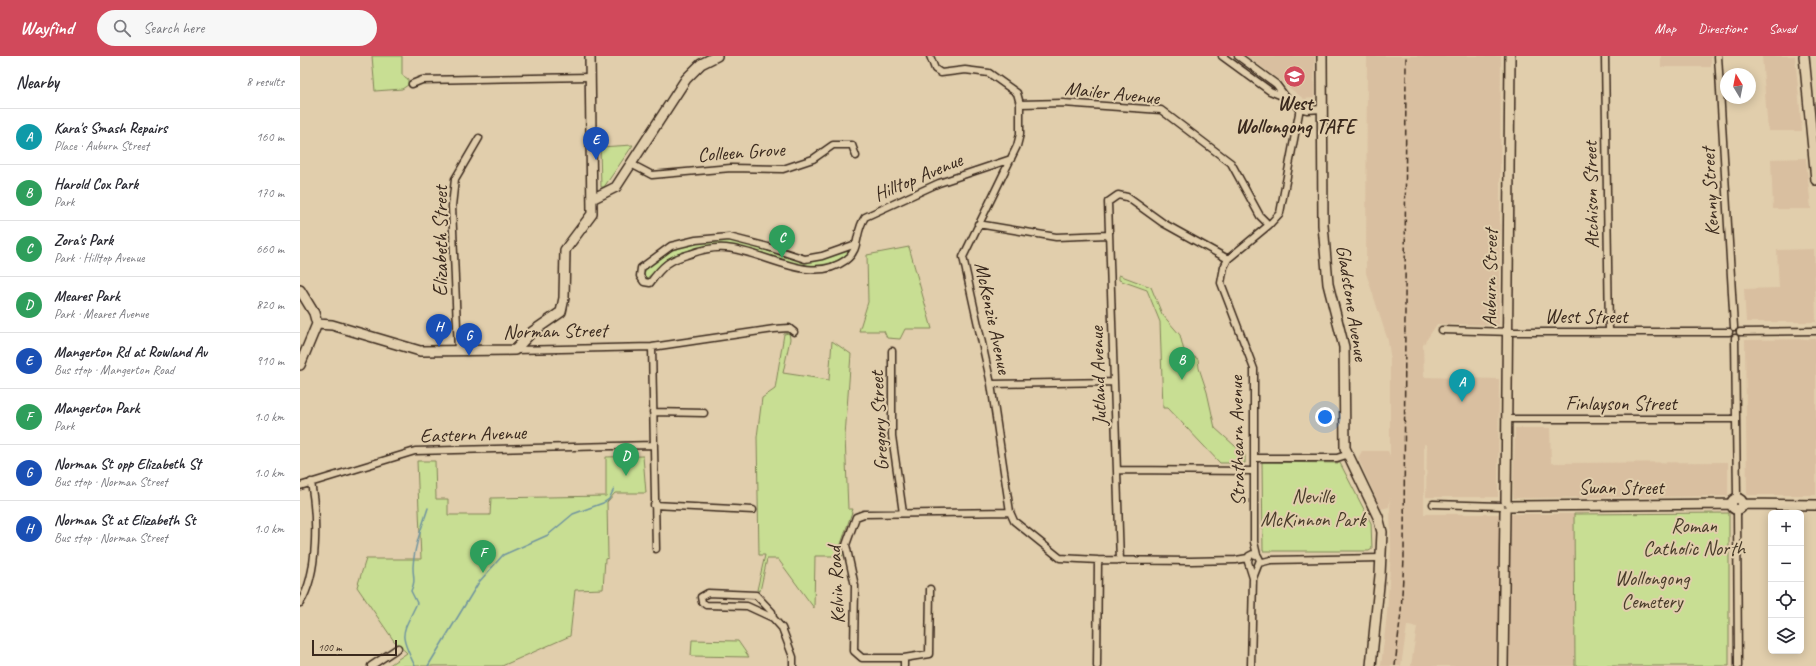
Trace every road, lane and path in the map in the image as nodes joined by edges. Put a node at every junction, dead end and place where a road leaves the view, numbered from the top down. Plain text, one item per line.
1 (590, 56) edge
2 (717, 56) edge
3 (930, 56) edge
4 (1222, 56) edge
5 (1238, 56) edge
6 (1322, 56) edge
7 (1510, 56) edge
8 (1604, 56) edge
9 (1718, 56) edge
10 (1804, 56) edge
11 (590, 76) junction
12 (412, 84) dead end
13 (1287, 98) junction
14 (1020, 104) junction
15 (1300, 108) junction
16 (1322, 109) junction
17 (853, 137) dead end
18 (479, 138) dead end
19 (852, 144) junction
20 (856, 156) dead end
21 (1011, 159) junction
22 (631, 164) junction
23 (1816, 180) edge
24 (592, 199) junction
25 (978, 224) junction
26 (1269, 225) junction
27 (1108, 235) junction
28 (856, 244) junction
29 (1228, 259) junction
30 (300, 290) edge
31 (317, 324) junction
32 (1734, 327) junction
33 (1442, 330) dead end
34 (1816, 331) edge
35 (794, 332) dead end
36 (1507, 332) junction
37 (1610, 332) junction
38 (1729, 332) junction
39 (1740, 332) junction
40 (1735, 338) junction
41 (652, 346) junction
42 (516, 350) junction
43 (458, 351) junction
44 (892, 351) dead end
45 (300, 365) edge
46 (1114, 382) junction
47 (991, 384) junction
48 (653, 412) junction
49 (704, 413) dead end
50 (1506, 419) junction
51 (1735, 419) junction
52 (653, 445) junction
53 (1346, 455) junction
54 (1254, 458) junction
55 (1118, 470) junction
56 (1254, 470) junction
57 (311, 482) junction
58 (300, 486) edge
59 (1433, 504) dead end
60 (1737, 504) junction
61 (654, 505) junction
62 (1816, 505) edge
63 (1506, 506) junction
64 (753, 510) dead end
65 (1010, 512) junction
66 (903, 513) junction
67 (656, 549) dead end
68 (1381, 558) junction
69 (1098, 560) junction
70 (1254, 560) junction
71 (1120, 561) junction
72 (930, 589) dead end
73 (300, 603) edge
74 (773, 618) junction
75 (398, 648) dead end
76 (904, 658) junction
77 (371, 666) edge
78 (793, 666) edge
79 (904, 666) edge
80 (1097, 666) edge
81 (1251, 666) edge
82 (1370, 666) edge
83 (1503, 666) edge
84 (1738, 666) edge

1 - 11 street
2 - 22 street
3 - 14 street
4 - 13 street
5 - 13 street
6 - 16 street, Gladstone Avenue
7 - 36 street, Auburn Street
8 - 37 street, Atchison Street
9 - 32 street, Kenny Street
10 - 23 street
11 - 12 street
11 - 24 street
13 - 15 street
14 - 21 street, McKenzie Avenue
14 - 26 street, Mailer Avenue
15 - 16 street
15 - 26 street
16 - 53 street, Gladstone Avenue
17 - 19 street
18 - 43 street, Elizabeth Street
19 - 20 street
19 - 22 street, Colleen Grove
21 - 25 street, McKenzie Avenue
21 - 28 street, Hilltop Avenue
22 - 24 street
24 - 42 street
25 - 27 street
25 - 47 street, McKenzie Avenue
26 - 29 street
27 - 29 street, Jutland Avenue
27 - 46 street, Jutland Avenue
28 - 28 street, Hilltop Avenue
29 - 54 street, Strathearn Avenue
30 - 31 street
31 - 43 street, Norman Street
31 - 45 street
32 - 38 street
32 - 39 street
33 - 36 street, West Street
34 - 39 street
35 - 41 street, Norman Street
36 - 37 street, West Street
36 - 50 street, Auburn Street
37 - 38 street, West Street
38 - 40 street
39 - 40 street
40 - 51 street
41 - 42 street, Norman Street
41 - 48 street
42 - 43 street, Norman Street
44 - 66 street, Gregory Street
46 - 47 street
46 - 55 street, Jutland Avenue
47 - 65 street, McKenzie Avenue
48 - 49 street
48 - 52 street
50 - 51 street, Finlayson Street
50 - 63 street, Auburn Street
51 - 60 street
52 - 57 street, Eastern Avenue
52 - 61 street
53 - 54 street
53 - 68 street, Gladstone Avenue
54 - 56 street, Strathearn Avenue
55 - 56 street
55 - 71 street, Jutland Avenue
56 - 70 street, Strathearn Avenue
57 - 58 street, Eastern Avenue
57 - 73 street
59 - 63 street, Swan Street
60 - 62 street, Swan Street
60 - 63 street, Swan Street
60 - 84 street
61 - 64 street
61 - 67 street
63 - 83 street, Auburn Street
65 - 66 street, Kelvin Road
65 - 69 street, McKenzie Avenue
66 - 76 street, Kelvin Road
68 - 70 street, McKenzie Avenue
68 - 82 street, Gladstone Avenue
69 - 71 street, McKenzie Avenue
69 - 80 street
70 - 71 street, McKenzie Avenue
70 - 81 street
72 - 76 street
74 - 74 street
74 - 78 street
75 - 77 street
76 - 79 street

